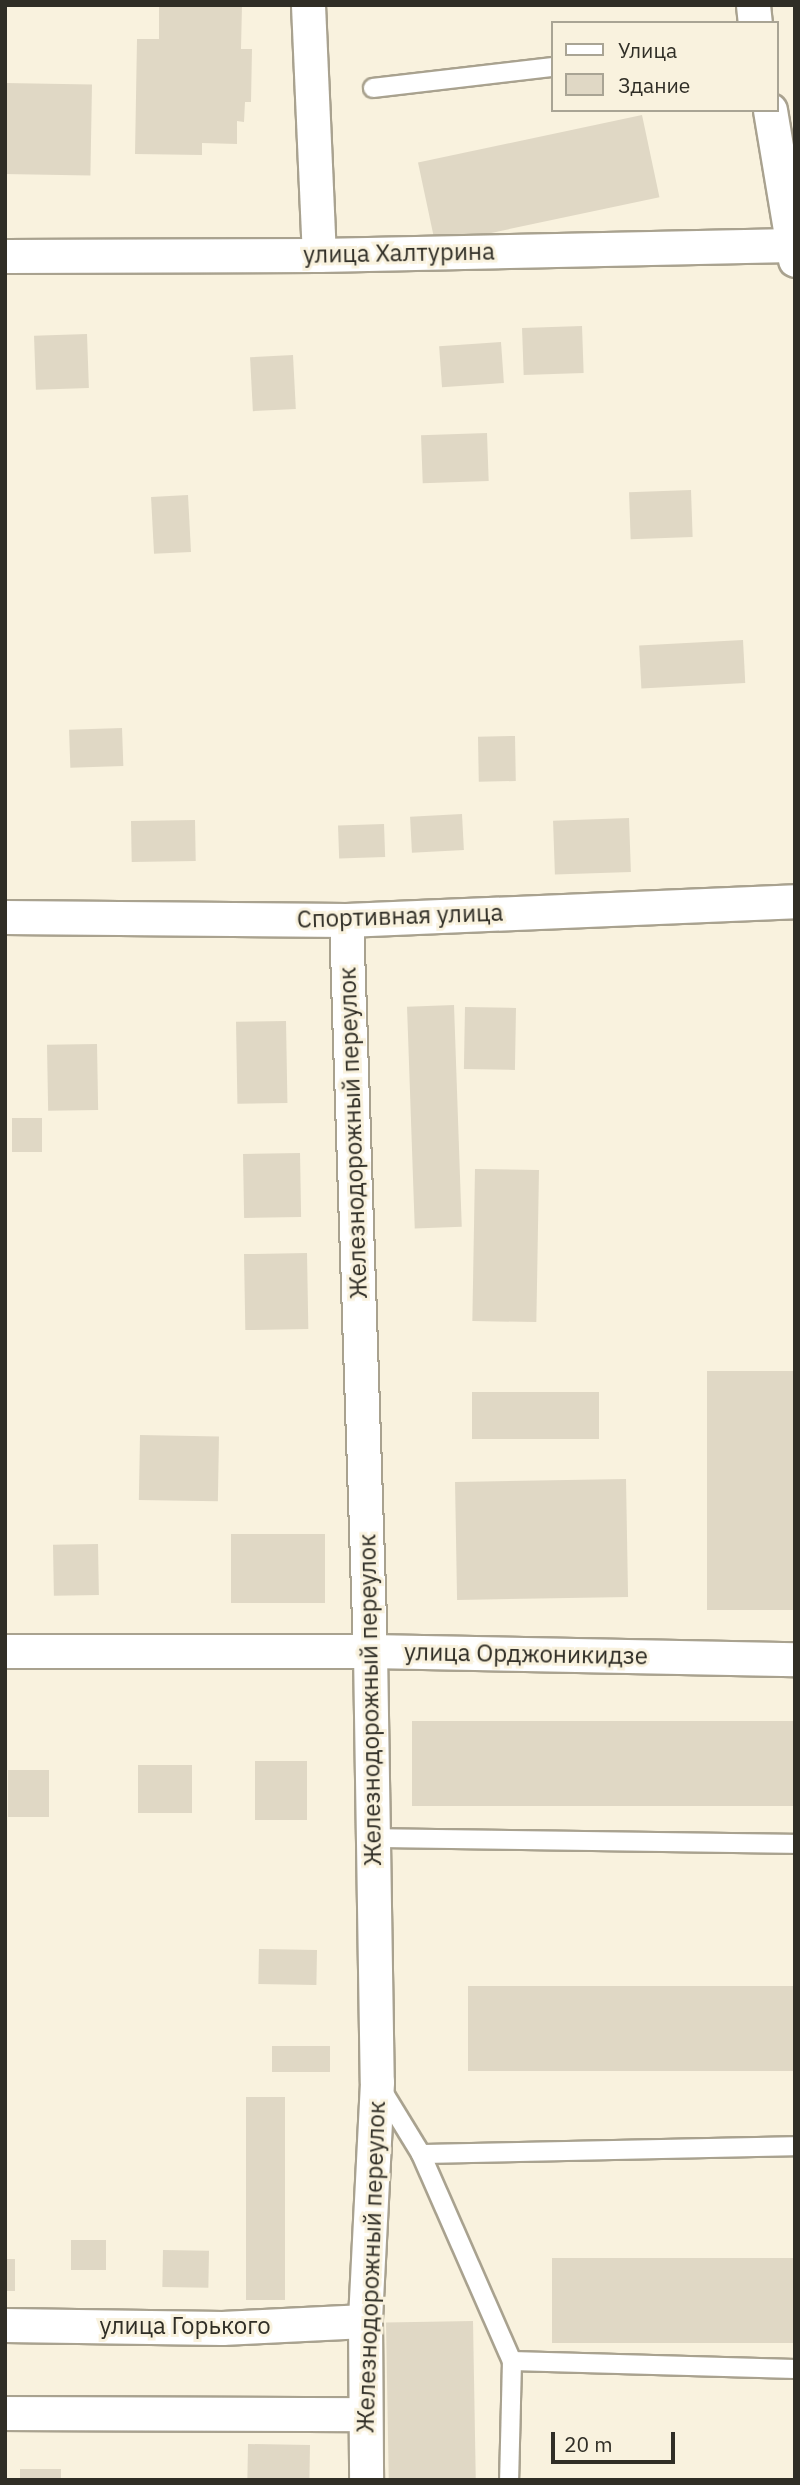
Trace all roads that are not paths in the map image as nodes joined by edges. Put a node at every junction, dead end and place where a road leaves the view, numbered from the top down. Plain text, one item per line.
1 (308, 5) edge
2 (552, 67) edge
3 (373, 88) dead end
4 (770, 112) edge
5 (794, 252) edge
6 (319, 255) junction
7 (5, 256) edge
8 (795, 901) edge
9 (5, 917) edge
10 (346, 920) junction
11 (5, 1651) edge
12 (370, 1651) junction
13 (795, 1659) edge
14 (372, 1838) junction
15 (795, 1844) edge
16 (377, 2082) junction
17 (795, 2146) edge
18 (421, 2154) junction
19 (365, 2321) junction
20 (5, 2325) edge
21 (512, 2361) junction
22 (795, 2369) edge
23 (5, 2413) edge
24 (365, 2414) junction
25 (366, 2480) edge
26 (509, 2480) edge

1 - 6 street
2 - 3 lane
4 - 5 street
5 - 6 street, улица Халтурина
6 - 7 street, улица Халтурина
8 - 10 street, Спортивная улица
9 - 10 street, Спортивная улица
10 - 12 street, Железнодорожный переулок
11 - 12 street, улица Орджоникидзе
12 - 13 street, улица Орджоникидзе
12 - 14 street, Железнодорожный переулок
14 - 15 lane
14 - 16 street, Железнодорожный переулок
16 - 18 lane
16 - 19 street, Железнодорожный переулок
17 - 18 lane
18 - 21 lane
19 - 20 street, улица Горького
19 - 24 street, Железнодорожный переулок
21 - 22 lane
21 - 26 lane
23 - 24 street
24 - 25 street, Железнодорожный переулок

